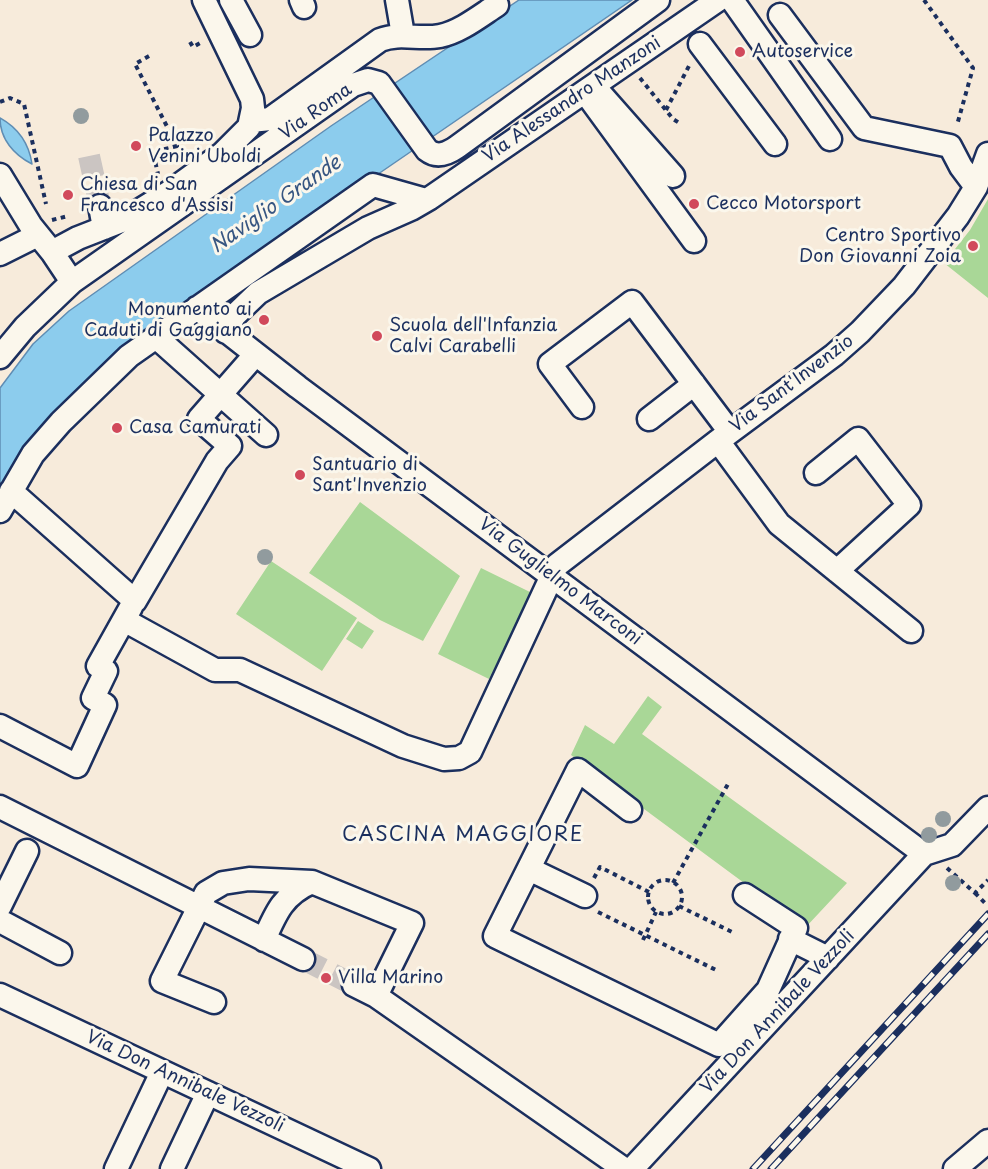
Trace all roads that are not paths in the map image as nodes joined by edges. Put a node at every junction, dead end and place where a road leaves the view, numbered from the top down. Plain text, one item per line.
1 (204, 0) edge
2 (231, 0) edge
3 (397, 0) edge
4 (658, 0) edge
5 (718, 0) edge
6 (732, 0) edge
7 (497, 5) dead end
8 (780, 15) dead end
9 (250, 35) dead end
10 (403, 35) junction
11 (700, 44) dead end
12 (589, 89) junction
13 (251, 121) junction
14 (830, 139) dead end
15 (775, 144) dead end
16 (988, 154) edge
17 (0, 175) edge
18 (673, 176) dead end
19 (976, 187) junction
20 (432, 196) junction
21 (46, 236) junction
22 (694, 242) dead end
23 (0, 254) edge
24 (72, 282) junction
25 (197, 308) junction
26 (226, 332) junction
27 (156, 337) junction
28 (250, 356) junction
29 (0, 357) edge
30 (694, 384) junction
31 (221, 394) junction
32 (582, 408) dead end
33 (649, 418) dead end
34 (266, 435) dead end
35 (724, 436) junction
36 (816, 473) dead end
37 (5, 501) edge
38 (837, 571) junction
39 (553, 575) junction
40 (129, 610) junction
41 (911, 631) dead end
42 (0, 726) edge
43 (0, 807) edge
44 (988, 808) edge
45 (630, 810) dead end
46 (27, 851) dead end
47 (924, 855) junction
48 (529, 869) junction
49 (312, 882) junction
50 (745, 895) dead end
51 (585, 896) road end
52 (0, 906) edge
53 (198, 907) junction
54 (0, 921) edge
55 (790, 939) junction
56 (264, 940) junction
57 (60, 953) dead end
58 (828, 958) junction
59 (303, 959) tunnel mouth
60 (354, 985) tunnel mouth
61 (0, 995) edge
62 (376, 996) junction
63 (214, 1002) dead end
64 (162, 1072) junction
65 (208, 1094) junction
66 (988, 1142) edge
67 (116, 1169) edge
68 (172, 1169) edge
69 (369, 1169) edge
70 (624, 1169) edge
71 (632, 1169) edge
72 (955, 1169) edge

1 - 13 street
2 - 9 street
3 - 10 street
4 - 24 street, Via Roma
5 - 12 street, Via Alessandro Manzoni
6 - 14 street
7 - 10 street
8 - 19 street
10 - 13 street
11 - 15 street
12 - 18 street
12 - 20 street, Via Alessandro Manzoni
12 - 22 street
13 - 21 street, Via Roma
16 - 19 street, Via Sant'Invenzio
17 - 21 street
19 - 35 street, Via Sant'Invenzio
20 - 25 street
20 - 26 street, Via Alessandro Manzoni
21 - 23 street, Via Roma
21 - 24 street
24 - 29 street, Via Roma
25 - 26 street, Via Guglielmo Marconi
25 - 27 street
26 - 28 street, Via Guglielmo Marconi
27 - 31 street
27 - 37 street
28 - 31 street
28 - 39 street, Via Guglielmo Marconi
30 - 32 street
30 - 33 street
30 - 35 street
31 - 34 street
31 - 40 street
35 - 38 street
35 - 39 street, Via Sant'Invenzio
36 - 38 street
37 - 40 street, Via Sant'Invenzio
38 - 41 street
39 - 40 street, Via Sant'Invenzio
39 - 47 street, Via Guglielmo Marconi
40 - 42 street
43 - 53 street
44 - 47 street
45 - 48 street
46 - 52 street
47 - 58 street, Via Don Annibale Vezzoli
48 - 51 street
48 - 55 street
49 - 53 street
49 - 56 street
49 - 62 street
50 - 55 street
53 - 56 street
53 - 63 street
54 - 57 street
55 - 58 street
56 - 59 street
58 - 71 street, Via Don Annibale Vezzoli
60 - 62 street
61 - 64 street, Via Don Annibale Vezzoli
62 - 70 street
64 - 65 street, Via Don Annibale Vezzoli
64 - 67 street
65 - 68 street
65 - 69 street, Via Don Annibale Vezzoli
66 - 72 street

